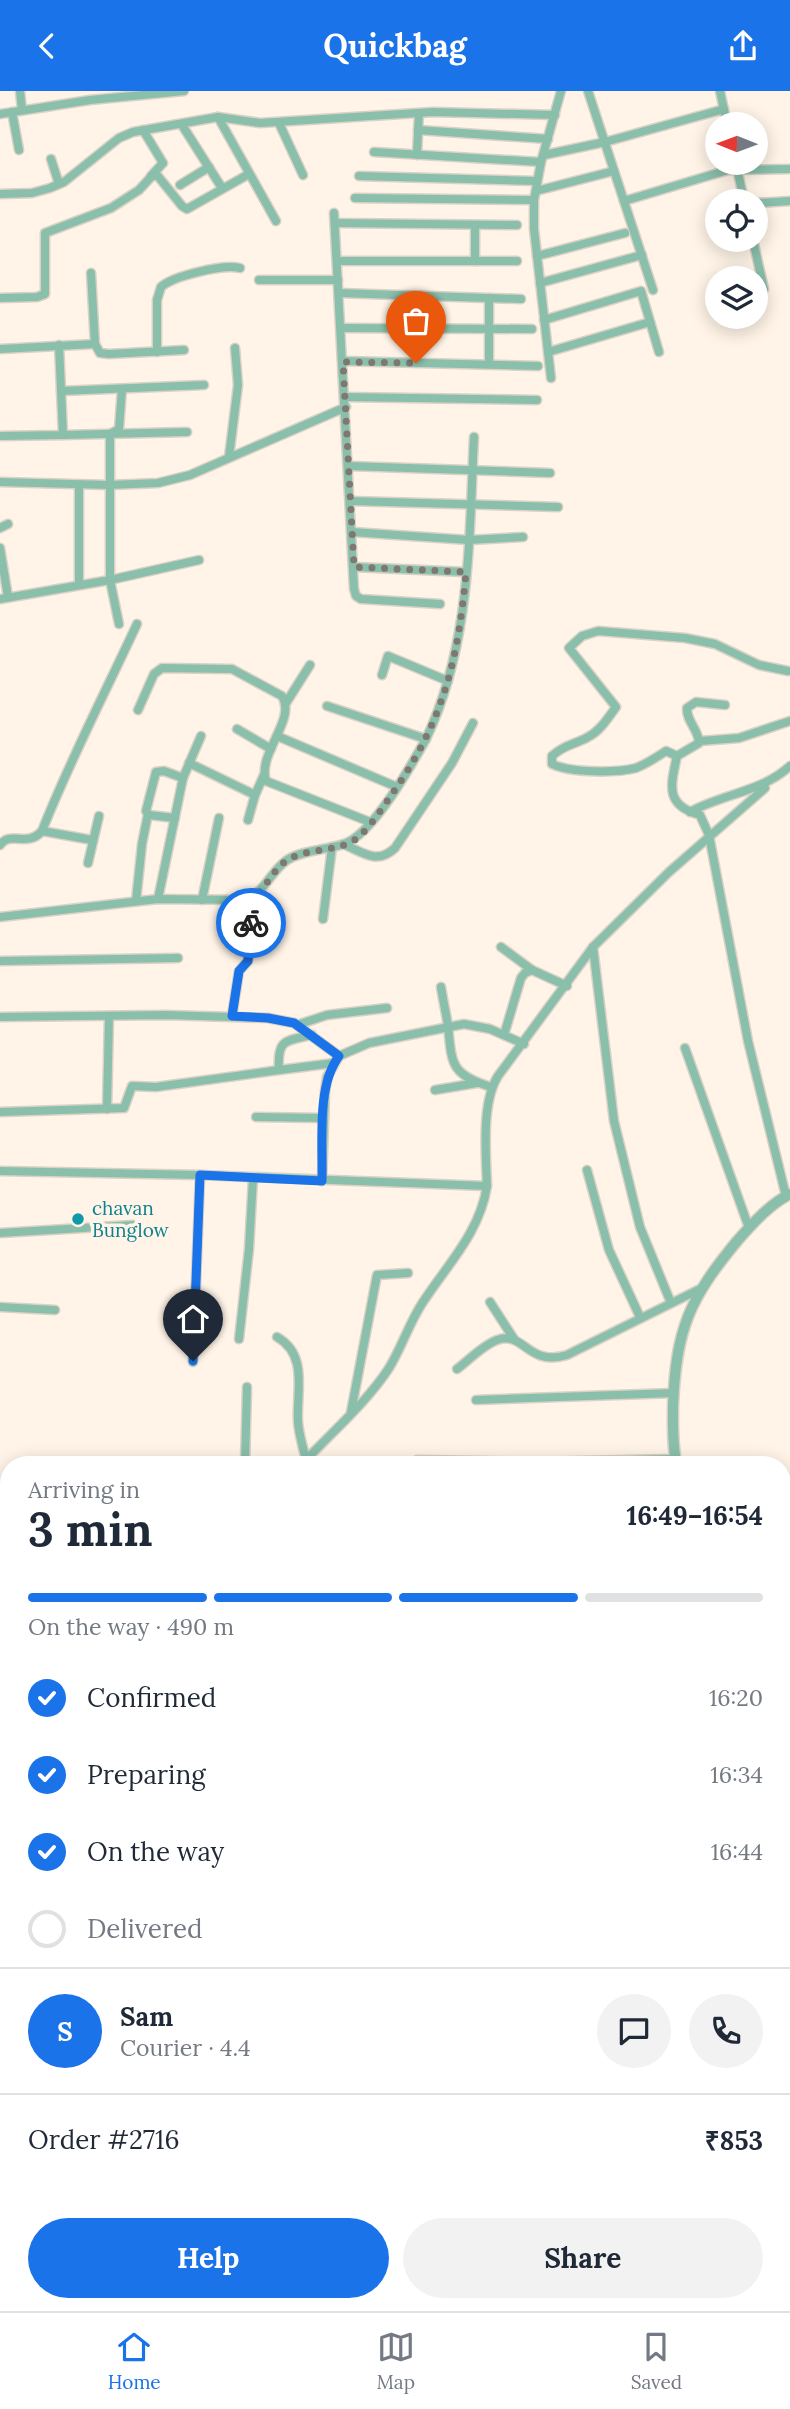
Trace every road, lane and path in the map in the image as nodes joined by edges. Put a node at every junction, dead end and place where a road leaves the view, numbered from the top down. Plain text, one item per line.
1 (20, 91) edge
2 (184, 91) edge
3 (561, 91) edge
4 (588, 91) edge
5 (720, 91) edge
6 (724, 109) junction
7 (22, 110) junction
8 (12, 112) junction
9 (725, 112) edge
10 (419, 113) junction
11 (0, 114) edge
12 (555, 115) junction
13 (218, 117) junction
14 (279, 123) junction
15 (182, 125) junction
16 (143, 130) junction
17 (418, 130) junction
18 (548, 139) junction
19 (604, 142) junction
20 (19, 150) dead end
21 (374, 152) dead end
22 (417, 155) junction
23 (542, 158) junction
24 (51, 159) dead end
25 (209, 167) junction
26 (768, 168) edge
27 (790, 169) edge
28 (614, 171) junction
29 (248, 174) junction
30 (303, 175) dead end
31 (710, 175) edge
32 (359, 176) dead end
33 (151, 177) junction
34 (537, 181) junction
35 (59, 184) junction
36 (180, 185) dead end
37 (222, 188) junction
38 (0, 194) edge
39 (535, 196) junction
40 (355, 198) dead end
41 (624, 201) junction
42 (790, 201) edge
43 (768, 202) edge
44 (276, 221) dead end
45 (475, 225) junction
46 (517, 225) dead end
47 (625, 233) dead end
48 (642, 255) junction
49 (537, 256) junction
50 (337, 261) junction
51 (475, 261) junction
52 (517, 261) dead end
53 (240, 268) dead end
54 (92, 273) dead end
55 (259, 280) dead end
56 (338, 280) junction
57 (540, 283) junction
58 (653, 290) dead end
59 (339, 293) junction
60 (0, 298) edge
61 (489, 298) junction
62 (521, 299) dead end
63 (544, 320) junction
64 (650, 322) junction
65 (341, 328) junction
66 (489, 329) junction
67 (531, 329) dead end
68 (95, 344) junction
69 (59, 345) junction
70 (234, 348) dead end
71 (0, 349) edge
72 (184, 350) dead end
73 (157, 352) junction
74 (548, 352) junction
75 (659, 352) dead end
76 (343, 362) junction
77 (489, 364) junction
78 (538, 366) dead end
79 (551, 378) dead end
80 (204, 385) dead end
81 (122, 389) junction
82 (61, 391) junction
83 (345, 397) junction
84 (537, 400) dead end
85 (346, 407) junction
86 (187, 432) dead end
87 (110, 434) junction
88 (63, 435) junction
89 (0, 436) edge
90 (474, 437) dead end
91 (229, 457) junction
92 (349, 466) junction
93 (473, 469) junction
94 (550, 473) dead end
95 (0, 482) edge
96 (79, 485) junction
97 (108, 485) junction
98 (350, 501) junction
99 (471, 505) junction
100 (558, 507) dead end
101 (352, 532) junction
102 (523, 537) dead end
103 (469, 540) junction
104 (0, 548) edge
105 (199, 560) dead end
106 (354, 567) junction
107 (466, 572) junction
108 (110, 580) junction
109 (79, 585) junction
110 (4, 598) edge
111 (439, 604) dead end
112 (119, 624) dead end
113 (137, 624) dead end
114 (310, 665) dead end
115 (788, 671) dead end
116 (382, 675) dead end
117 (448, 681) junction
118 (286, 703) junction
119 (725, 705) dead end
120 (327, 706) dead end
121 (138, 709) dead end
122 (790, 721) edge
123 (473, 723) dead end
124 (237, 729) dead end
125 (201, 736) dead end
126 (277, 736) junction
127 (426, 739) junction
128 (700, 741) junction
129 (271, 750) junction
130 (677, 756) junction
131 (189, 763) junction
132 (790, 766) edge
133 (264, 775) junction
134 (183, 778) junction
135 (397, 787) junction
136 (765, 788) dead end
137 (254, 795) junction
138 (690, 812) junction
139 (148, 814) junction
140 (99, 816) dead end
141 (175, 818) junction
142 (219, 818) dead end
143 (248, 820) dead end
144 (370, 822) junction
145 (42, 831) junction
146 (709, 835) junction
147 (92, 840) junction
148 (343, 844) junction
149 (0, 845) edge
150 (332, 847) junction
151 (88, 863) dead end
152 (158, 899) junction
153 (248, 899) junction
154 (202, 900) junction
155 (136, 901) junction
156 (0, 917) edge
157 (323, 919) dead end
158 (501, 947) dead end
159 (593, 947) junction
160 (178, 958) dead end
161 (0, 961) edge
162 (532, 970) junction
163 (567, 986) junction
164 (441, 987) dead end
165 (387, 1008) dead end
166 (109, 1016) junction
167 (232, 1016) junction
168 (0, 1017) edge
169 (297, 1025) junction
170 (448, 1026) junction
171 (312, 1035) junction
172 (505, 1035) junction
173 (524, 1044) junction
174 (685, 1048) dead end
175 (337, 1060) junction
176 (279, 1070) junction
177 (477, 1083) junction
178 (491, 1087) junction
179 (435, 1090) dead end
180 (107, 1109) junction
181 (0, 1112) edge
182 (256, 1117) dead end
183 (324, 1118) junction
184 (587, 1170) dead end
185 (0, 1171) edge
186 (200, 1175) junction
187 (253, 1178) junction
188 (322, 1181) junction
189 (487, 1186) junction
190 (788, 1195) edge
191 (133, 1225) dead end
192 (749, 1228) junction
193 (0, 1233) edge
194 (408, 1273) dead end
195 (702, 1288) junction
196 (490, 1302) dead end
197 (671, 1303) junction
198 (0, 1307) edge
199 (55, 1310) dead end
200 (640, 1317) junction
201 (195, 1329) junction
202 (210, 1329) dead end
203 (277, 1338) dead end
204 (239, 1339) dead end
205 (514, 1339) junction
206 (193, 1361) dead end
207 (457, 1369) dead end
208 (247, 1387) dead end
209 (674, 1393) junction
210 (476, 1400) dead end
211 (351, 1412) junction
212 (245, 1456) edge
213 (303, 1456) edge
214 (310, 1456) edge
215 (676, 1456) edge

1 - 7 street
2 - 7 street
3 - 12 street
4 - 19 street
5 - 6 street
6 - 9 street
6 - 19 street
7 - 8 street
8 - 11 street
8 - 20 street
10 - 12 street
10 - 14 street
10 - 17 street
12 - 18 street
13 - 14 street
13 - 15 street
13 - 29 street
14 - 30 street
15 - 16 street
15 - 25 street
16 - 33 street
16 - 35 street
17 - 18 street
17 - 22 street
18 - 23 street
19 - 23 street
19 - 28 street
21 - 22 street
22 - 23 street
23 - 34 street
24 - 35 street
25 - 36 street
25 - 37 street
26 - 27 street
28 - 39 street
28 - 41 street
29 - 37 street
29 - 44 street
31 - 41 street
32 - 34 street
33 - 37 street
33 - 60 street
34 - 39 street
35 - 38 street
39 - 40 street
39 - 49 street
41 - 48 street
42 - 43 street
45 - 46 street
45 - 50 street
45 - 51 street
47 - 49 street
48 - 57 street
48 - 58 street
49 - 57 street
50 - 51 street
50 - 56 street
51 - 52 street
53 - 73 street
54 - 68 street
55 - 56 street
56 - 59 street
57 - 63 street
59 - 61 street
59 - 65 street
61 - 62 street
61 - 66 street
63 - 64 street
63 - 74 street
64 - 74 street
64 - 75 street
65 - 66 street
65 - 76 street
66 - 67 street
66 - 77 street
68 - 69 street
68 - 73 street
69 - 71 street
69 - 82 street
70 - 91 street
72 - 73 street
74 - 79 street
76 - 77 street
76 - 83 street
77 - 78 street
80 - 81 street
81 - 82 street
81 - 87 street
82 - 88 street
83 - 84 street
83 - 85 street
85 - 91 street
85 - 92 street
86 - 87 street
87 - 88 street
87 - 97 street
88 - 89 street
90 - 93 street
91 - 97 street
92 - 93 street
92 - 98 street
93 - 94 street
93 - 99 street
95 - 96 street
96 - 97 street
96 - 109 street
97 - 108 street
98 - 99 street
98 - 101 street
99 - 100 street
99 - 103 street
101 - 103 street
101 - 106 street
102 - 103 street
103 - 107 street
104 - 110 street
105 - 108 street
106 - 107 street
106 - 111 street
107 - 117 street
108 - 109 street
108 - 112 street
109 - 110 street
113 - 145 street
114 - 118 street
115 - 130 street
116 - 117 street
117 - 127 street
118 - 121 street
118 - 126 street
119 - 128 street
120 - 127 street
122 - 128 street
123 - 148 street
124 - 129 street
125 - 131 street
126 - 129 street
126 - 135 street
127 - 135 street
128 - 130 street
129 - 133 street
130 - 138 street
131 - 134 street
131 - 137 street
132 - 138 street
133 - 137 street
133 - 144 street
134 - 139 street
134 - 141 street
135 - 144 street
136 - 146 street
137 - 143 street
138 - 146 street
139 - 141 street
139 - 155 street
140 - 147 street
141 - 152 street
142 - 154 street
144 - 148 street
145 - 147 street
145 - 149 street
146 - 159 street
146 - 190 street
147 - 151 street
148 - 150 street
150 - 153 street
150 - 157 street
152 - 154 street
152 - 155 street
153 - 154 street
153 - 167 street
155 - 156 street
158 - 162 street
159 - 163 street
159 - 197 street
160 - 161 street
162 - 163 street
162 - 172 street
163 - 173 street
164 - 170 street
165 - 169 street
166 - 167 street
166 - 168 street
166 - 180 street
167 - 169 street
169 - 171 street
170 - 172 street
170 - 175 street
170 - 177 street
171 - 175 street
171 - 176 street
172 - 173 street
173 - 178 street
174 - 192 street
175 - 176 street
175 - 183 street
176 - 180 street
177 - 178 street
177 - 179 street
178 - 189 street
180 - 181 street
182 - 183 street
183 - 188 street
184 - 200 street
185 - 186 street
186 - 187 street
186 - 201 street
187 - 188 street
187 - 204 street
188 - 189 street
189 - 211 street
190 - 192 street
191 - 193 street
192 - 195 street
194 - 211 street
195 - 197 street
195 - 209 street
196 - 205 street
197 - 200 street
198 - 199 street
200 - 205 street
201 - 202 street
201 - 206 street
203 - 213 street
205 - 207 street
208 - 212 street
209 - 210 street
209 - 215 street
211 - 214 street

